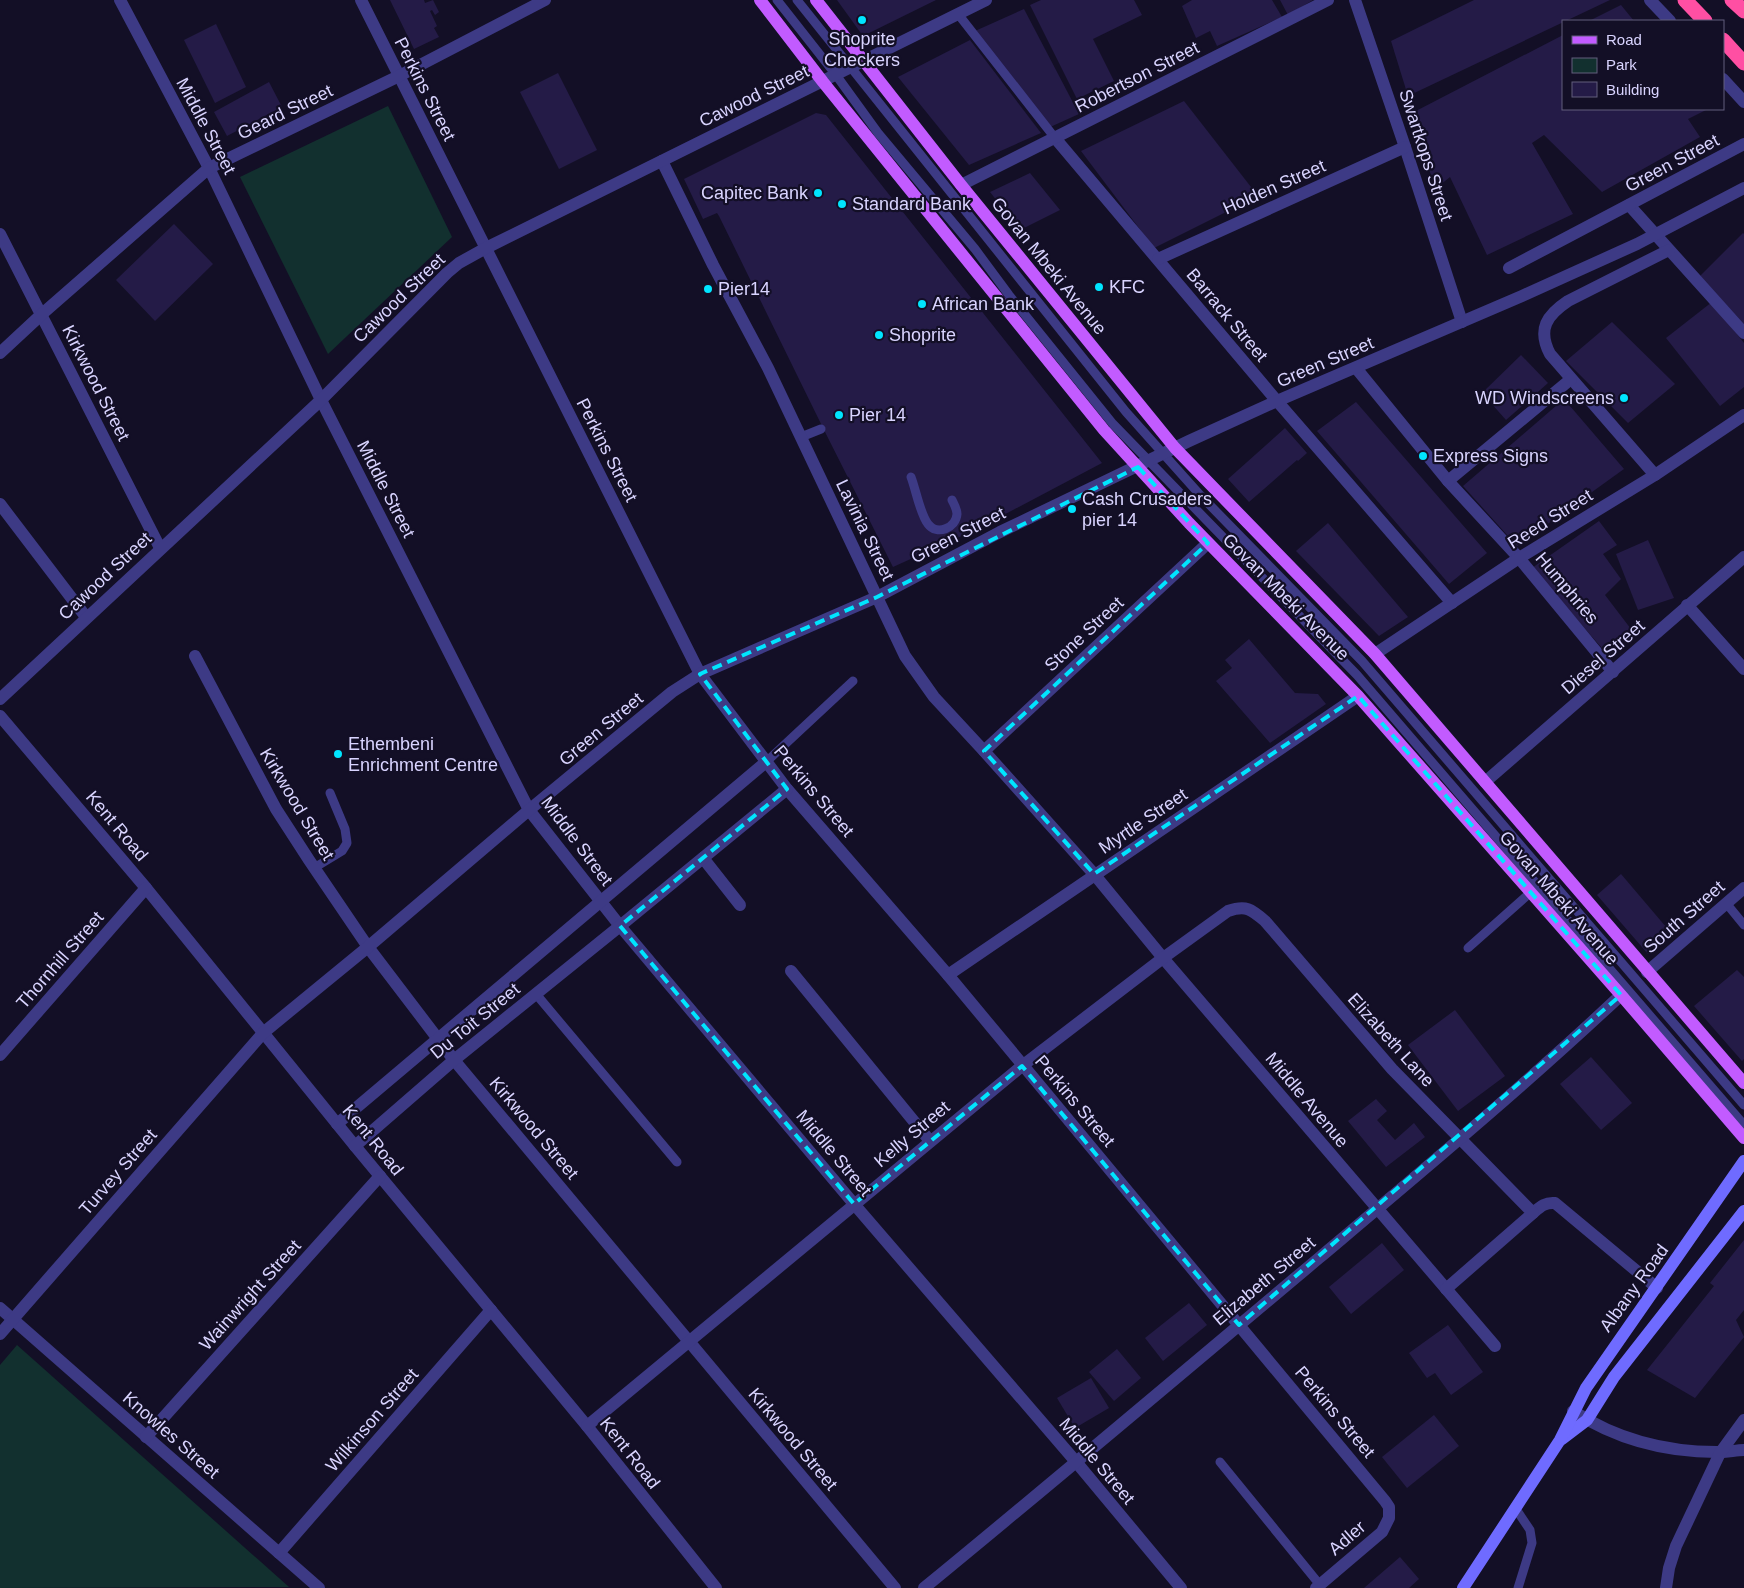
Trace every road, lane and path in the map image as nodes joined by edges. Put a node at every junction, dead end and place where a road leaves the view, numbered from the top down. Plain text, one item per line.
1 (120, 0) edge
2 (361, 0) edge
3 (545, 0) edge
4 (760, 0) edge
5 (777, 0) edge
6 (797, 0) edge
7 (816, 0) edge
8 (986, 0) edge
9 (1328, 0) edge
10 (1355, 0) edge
11 (1650, 0) edge
12 (1685, 0) edge
13 (1732, 0) edge
14 (1744, 12) edge
15 (958, 14) junction
16 (1669, 20) edge
17 (1704, 20) edge
18 (1724, 41) edge
19 (863, 61) junction
20 (1744, 63) edge
21 (850, 67) junction
22 (836, 75) junction
23 (399, 76) junction
24 (1724, 80) edge
25 (823, 82) junction
26 (1744, 102) edge
27 (1055, 138) junction
28 (1744, 144) edge
29 (1405, 147) junction
30 (662, 161) junction
31 (209, 168) junction
32 (961, 185) junction
33 (1744, 188) edge
34 (1629, 205) junction
35 (0, 234) edge
36 (486, 248) junction
37 (1669, 250) junction
38 (1158, 259) junction
39 (1510, 268) dead end
40 (42, 314) junction
41 (1462, 322) junction
42 (1744, 333) edge
43 (0, 353) edge
44 (1356, 368) junction
45 (1571, 379) junction
46 (321, 400) junction
47 (1277, 401) junction
48 (1744, 415) edge
49 (821, 429) dead end
50 (801, 437) junction
51 (1169, 451) junction
52 (1143, 464) junction
53 (1655, 475) junction
54 (912, 477) dead end
55 (1448, 480) junction
56 (952, 500) dead end
57 (0, 504) edge
58 (1208, 543) junction
59 (160, 548) junction
60 (1519, 558) junction
61 (1744, 558) edge
62 (877, 597) junction
63 (1452, 603) junction
64 (1687, 605) junction
65 (86, 617) junction
66 (1375, 654) junction
67 (195, 656) dead end
68 (1744, 668) edge
69 (1613, 672) junction
70 (700, 674) junction
71 (853, 680) dead end
72 (1358, 696) junction
73 (0, 699) edge
74 (0, 716) edge
75 (984, 751) junction
76 (766, 762) junction
77 (1485, 782) junction
78 (788, 788) junction
79 (330, 793) dead end
80 (529, 810) junction
81 (703, 858) junction
82 (314, 868) junction
83 (1094, 874) junction
84 (146, 888) junction
85 (1744, 888) edge
86 (1531, 892) junction
87 (601, 901) junction
88 (1726, 904) junction
89 (740, 905) dead end
90 (1220, 917) joint
91 (1744, 925) edge
92 (620, 926) junction
93 (368, 947) junction
94 (1468, 948) dead end
95 (1163, 958) junction
96 (790, 970) dead end
97 (1647, 972) junction
98 (948, 975) junction
99 (536, 994) junction
100 (1621, 995) junction
101 (263, 1033) junction
102 (438, 1039) junction
103 (0, 1055) edge
104 (454, 1060) junction
105 (1022, 1066) junction
106 (1744, 1083) edge
107 (1744, 1105) edge
108 (337, 1124) junction
109 (1744, 1125) edge
110 (1744, 1138) edge
111 (1459, 1139) junction
112 (930, 1141) junction
113 (355, 1146) junction
114 (1744, 1161) edge
115 (677, 1162) dead end
116 (380, 1176) junction
117 (854, 1204) junction
118 (1377, 1209) junction
119 (1744, 1211) edge
120 (1532, 1213) junction
121 (1657, 1288) junction
122 (1446, 1289) junction
123 (0, 1308) edge
124 (491, 1310) junction
125 (13, 1320) junction
126 (1239, 1325) junction
127 (0, 1334) edge
128 (689, 1343) junction
129 (1495, 1346) dead end
130 (1573, 1411) junction
131 (1587, 1420) junction
132 (1744, 1420) edge
133 (587, 1426) junction
134 (146, 1437) junction
135 (1560, 1440) junction
136 (1744, 1450) edge
137 (1720, 1453) junction
138 (1077, 1462) junction
139 (1220, 1462) dead end
140 (1389, 1507) joint
141 (1516, 1509) junction
142 (279, 1553) junction
143 (1318, 1586) edge
144 (319, 1588) edge
145 (716, 1588) edge
146 (895, 1588) edge
147 (924, 1588) edge
148 (1182, 1588) edge
149 (1463, 1588) edge
150 (1518, 1588) edge
151 (1666, 1588) edge

1 - 31 street, Middle Street
2 - 23 street, Perkins Street
3 - 23 street, Geard Street
4 - 25 main road, Govan Mbeki Avenue
5 - 22 lane
6 - 21 lane
7 - 19 main road, Govan Mbeki Avenue
8 - 15 street, Cawood Street
9 - 27 street, Robertson Street
10 - 29 street, Swartkops Street
11 - 16 street
12 - 17 highway
13 - 14 highway
15 - 19 street, Cawood Street
15 - 27 lane
18 - 20 highway
19 - 21 street, Cawood Street
19 - 32 main road, Govan Mbeki Avenue
21 - 22 street, Cawood Street
21 - 51 lane
22 - 25 street, Cawood Street
22 - 52 lane
23 - 31 street, Geard Street
23 - 36 street, Perkins Street
24 - 26 street
25 - 30 street, Cawood Street
25 - 52 main road, Govan Mbeki Avenue
27 - 32 street, Robertson Street
27 - 38 street, Barrack Street
28 - 34 street, Green Street
29 - 38 street, Holden Street
29 - 41 street, Swartkops Street
30 - 36 street, Cawood Street
30 - 50 street, Lavinia Street
31 - 40 street, Geard Street
31 - 46 street, Middle Street
32 - 51 main road, Govan Mbeki Avenue
33 - 41 street, Green Street
34 - 37 street
34 - 39 street, Green Street
35 - 40 street, Kirkwood Street
36 - 46 street, Cawood Street
36 - 70 street, Perkins Street
37 - 42 street
37 - 45 street
38 - 47 street, Barrack Street
40 - 43 street, Geard Street
40 - 59 street, Kirkwood Street
41 - 44 street, Green Street
44 - 47 street, Green Street
44 - 55 street, Humphries
45 - 53 street
45 - 55 street
46 - 59 street, Cawood Street
46 - 80 street, Middle Street
47 - 51 street, Green Street
47 - 63 street, Barrack Street
48 - 53 street, Reed Street
49 - 50 lane
50 - 62 street, Lavinia Street
51 - 52 street, Green Street
51 - 66 main road, Govan Mbeki Avenue
51 - 107 lane
52 - 58 main road, Govan Mbeki Avenue
52 - 62 street, Green Street
52 - 109 lane
53 - 60 street, Reed Street
54 - 56 lane
55 - 60 street, Humphries
57 - 65 street
58 - 72 main road, Govan Mbeki Avenue
58 - 75 street, Stone Street
59 - 65 street, Cawood Street
60 - 63 street, Reed Street
60 - 69 street, Humphries
61 - 64 street, Diesel Street
62 - 70 street, Green Street
62 - 75 street, Lavinia Street
63 - 66 street, Reed Street
64 - 68 street
64 - 69 street, Diesel Street
65 - 73 street, Cawood Street
66 - 77 main road, Govan Mbeki Avenue
67 - 82 street, Kirkwood Street
69 - 77 street, Diesel Street
70 - 76 street, Perkins Street
70 - 80 street, Green Street
71 - 76 lane
72 - 83 street, Myrtle Street
72 - 86 main road, Govan Mbeki Avenue
74 - 84 street, Kent Road
75 - 83 street, Lavinia Street
76 - 78 street, Perkins Street
76 - 87 street
77 - 97 main road, Govan Mbeki Avenue
78 - 81 street, Du Toit Street
78 - 98 street, Perkins Street
79 - 82 lane
80 - 87 street, Middle Street
80 - 93 street, Green Street
81 - 89 street
81 - 92 street, Du Toit Street
82 - 93 street, Kirkwood Street
83 - 95 street, Middle Avenue
83 - 98 street, Myrtle Street
84 - 101 street, Kent Road
84 - 103 street, Thornhill Street
85 - 88 street, South Street
86 - 94 lane
86 - 100 main road, Govan Mbeki Avenue
87 - 92 street, Middle Street
87 - 102 street
88 - 91 lane
88 - 97 street, South Street
90 - 95 street, Kelly Street
90 - 111 street, Elizabeth Lane
92 - 99 street, Du Toit Street
92 - 117 street, Middle Street
93 - 101 street, Green Street
93 - 102 street, Kirkwood Street
95 - 105 street, Kelly Street
95 - 118 street, Middle Avenue
96 - 112 street
97 - 106 main road, Govan Mbeki Avenue
98 - 105 street, Perkins Street
99 - 104 street, Du Toit Street
99 - 115 lane
100 - 110 main road, Govan Mbeki Avenue
100 - 111 street, Elizabeth Street
101 - 108 street, Kent Road
101 - 125 street, Turvey Street
102 - 104 street, Kirkwood Street
102 - 108 street
104 - 113 street, Du Toit Street
104 - 128 street, Kirkwood Street
105 - 112 street, Kelly Street
105 - 126 street, Perkins Street
108 - 113 street, Kent Road
111 - 118 street, Elizabeth Street
111 - 120 street, Elizabeth Lane
112 - 117 street, Kelly Street
113 - 116 street, Kent Road
114 - 121 main road, Albany Road
116 - 124 street, Kent Road
116 - 134 street, Wainwright Street
117 - 128 street, Kelly Street
117 - 138 street, Middle Street
118 - 122 street, Middle Avenue
118 - 126 street, Elizabeth Street
119 - 131 main road, Albany Road
120 - 121 street
120 - 122 street
121 - 130 main road, Albany Road
122 - 129 street, Middle Avenue
123 - 125 street, Knowles Street
124 - 133 street, Kent Road
124 - 142 street, Wilkinson Street
125 - 127 street, Turvey Street
125 - 134 street, Knowles Street
126 - 138 street, Elizabeth Street
126 - 140 street, Perkins Street
128 - 133 street, Kelly Street
128 - 146 street, Kirkwood Street
130 - 131 street
130 - 135 main road, Albany Road
131 - 135 main road, Albany Road
131 - 137 street
132 - 137 street
133 - 145 street, Kent Road
134 - 142 street, Knowles Street
135 - 141 main road, Albany Road
136 - 137 street
137 - 151 street
138 - 147 street, Elizabeth Street
138 - 148 street, Middle Street
139 - 143 lane
140 - 143 street, Adler
141 - 149 main road, Albany Road
141 - 150 lane
142 - 144 street, Knowles Street

